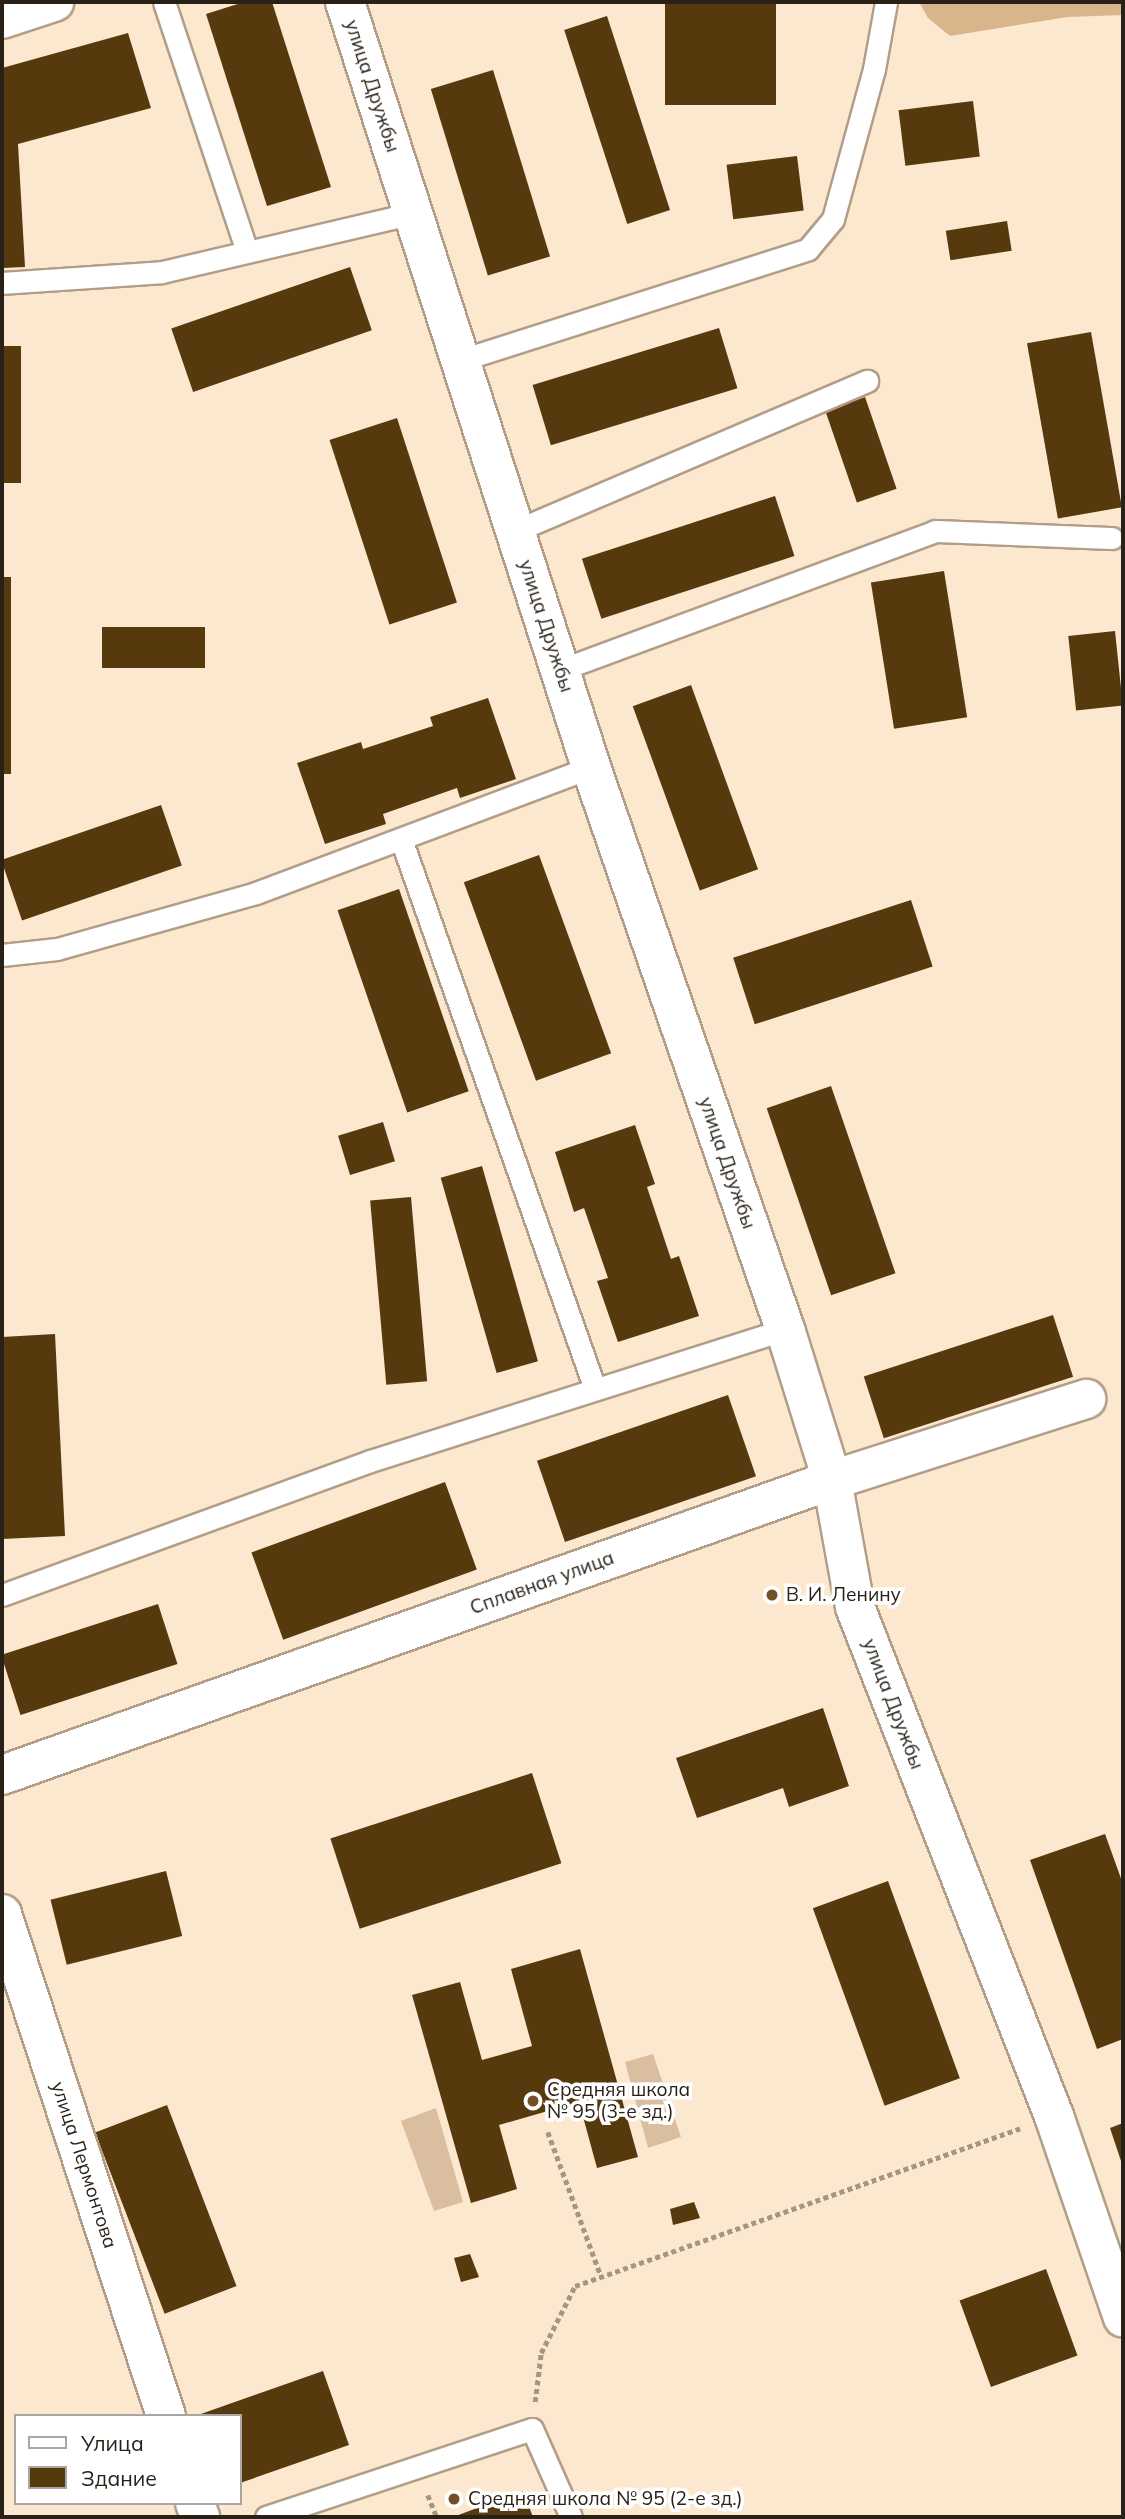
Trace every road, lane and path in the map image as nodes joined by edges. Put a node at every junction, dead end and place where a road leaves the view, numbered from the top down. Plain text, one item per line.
1 (54, 2) edge
2 (164, 2) edge
3 (345, 2) edge
4 (886, 2) edge
5 (2, 19) edge
6 (413, 213) junction
7 (247, 252) junction
8 (2, 283) edge
9 (461, 360) junction
10 (867, 381) dead end
11 (515, 531) junction
12 (1112, 538) dead end
13 (560, 670) junction
14 (591, 767) junction
15 (401, 839) junction
16 (2, 955) edge
17 (785, 1329) junction
18 (595, 1389) junction
19 (1086, 1399) dead end
20 (832, 1480) junction
21 (2, 1595) edge
22 (2, 1775) edge
23 (2, 1914) edge
24 (1054, 2116) junction
25 (548, 2132) dead end
26 (601, 2276) junction
27 (1123, 2318) edge
28 (165, 2414) edge
29 (533, 2428) junction
30 (266, 2517) edge
31 (571, 2517) edge

1 - 5 street
2 - 7 lane
3 - 6 street, улица Дружбы
4 - 9 lane
6 - 7 lane
6 - 9 street, улица Дружбы
7 - 8 lane
9 - 11 street, улица Дружбы
10 - 11 lane
11 - 13 street, улица Дружбы
12 - 13 lane
13 - 14 street, улица Дружбы
14 - 15 lane
14 - 17 street, улица Дружбы
15 - 16 lane
15 - 18 lane
17 - 18 lane
17 - 20 street, улица Дружбы
18 - 21 lane
19 - 20 street, Сплавная улица
20 - 22 street, Сплавная улица
20 - 24 street, улица Дружбы
23 - 28 street, улица Лермонтова
24 - 26 path
24 - 27 street, улица Дружбы
25 - 26 path
26 - 29 path
29 - 30 lane
29 - 31 lane

